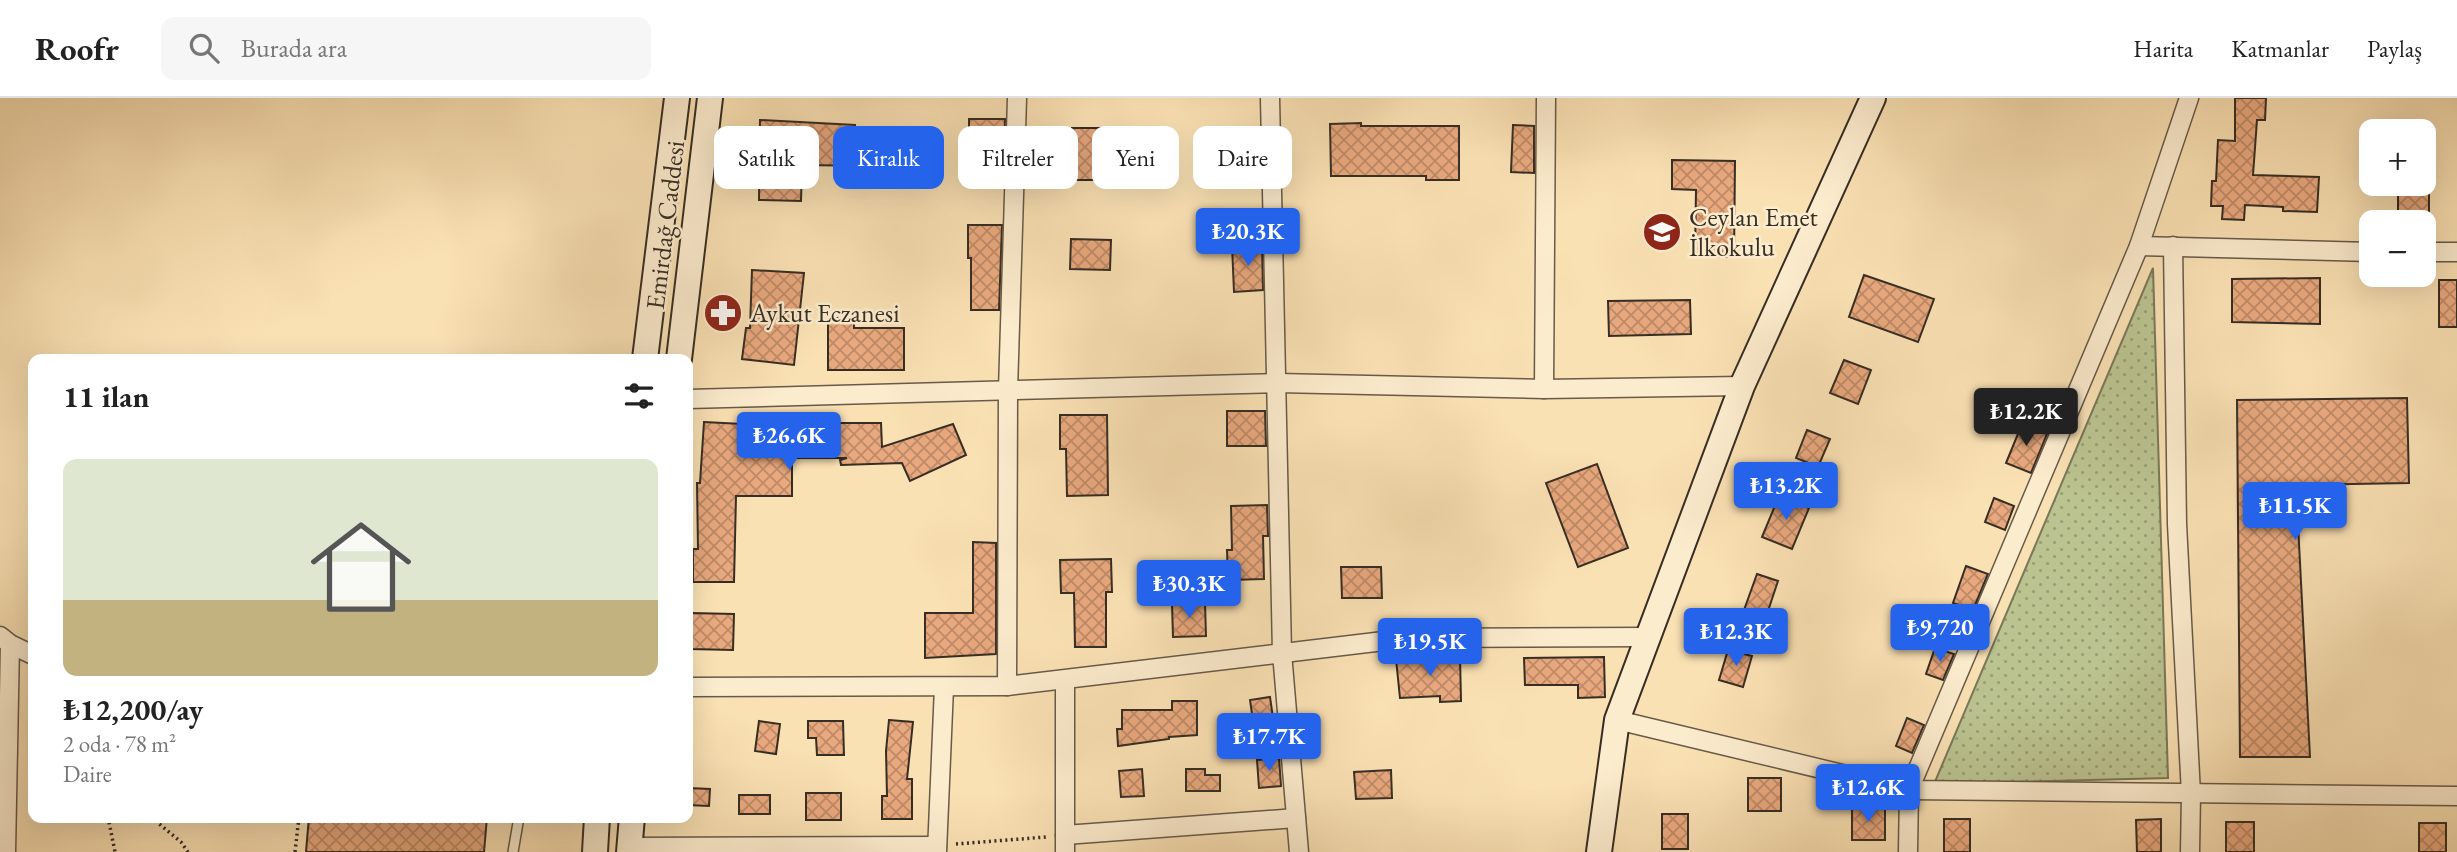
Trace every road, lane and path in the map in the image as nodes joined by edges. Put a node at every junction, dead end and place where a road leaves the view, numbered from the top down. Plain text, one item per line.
1 (677, 98) edge
2 (710, 98) edge
3 (1017, 98) edge
4 (1270, 98) edge
5 (1546, 98) edge
6 (1873, 98) edge
7 (2189, 98) edge
8 (2139, 246) junction
9 (2173, 246) junction
10 (2359, 252) edge
11 (2436, 252) edge
12 (2457, 252) edge
13 (646, 354) edge
14 (680, 354) edge
15 (1278, 383) junction
16 (1742, 386) junction
17 (1544, 389) junction
18 (1007, 390) junction
19 (693, 399) edge
20 (1647, 637) junction
21 (3, 644) edge
22 (28, 653) edge
23 (1282, 653) junction
24 (1065, 680) junction
25 (1007, 686) junction
26 (693, 687) edge
27 (944, 687) junction
28 (1617, 720) junction
29 (1909, 790) junction
30 (2191, 794) junction
31 (2457, 796) edge
32 (1296, 818) junction
33 (109, 823) edge
34 (158, 823) edge
35 (298, 823) edge
36 (518, 823) edge
37 (597, 823) edge
38 (631, 823) edge
39 (1065, 844) edge
40 (780, 849) edge
41 (937, 849) edge
42 (629, 850) edge
43 (6, 852) edge
44 (115, 852) edge
45 (188, 852) edge
46 (295, 852) edge
47 (513, 852) edge
48 (595, 852) edge
49 (1299, 852) edge
50 (1599, 852) edge
51 (1908, 852) edge
52 (2190, 852) edge

1 - 13 street, Emirdağ Caddesi
2 - 14 street, Emirdağ Caddesi
3 - 18 street
4 - 15 street
5 - 17 street
6 - 16 street
7 - 8 street
8 - 9 street
8 - 29 street
9 - 10 street
9 - 30 street
11 - 12 street
15 - 17 street
15 - 18 street
15 - 23 street
16 - 17 street
16 - 20 street
18 - 19 street
18 - 25 street
20 - 23 street
20 - 28 street
21 - 22 street
21 - 43 street
23 - 24 street
23 - 32 street
24 - 25 street
24 - 39 street
25 - 27 street
26 - 27 street
27 - 41 street
28 - 29 street
28 - 50 street
29 - 30 street
29 - 51 street
30 - 31 street
30 - 52 street
32 - 39 street
32 - 49 street
33 - 44 path
34 - 45 path
35 - 46 path
36 - 47 lane
37 - 48 street
38 - 42 street
39 - 41 path
40 - 41 street
40 - 42 street

